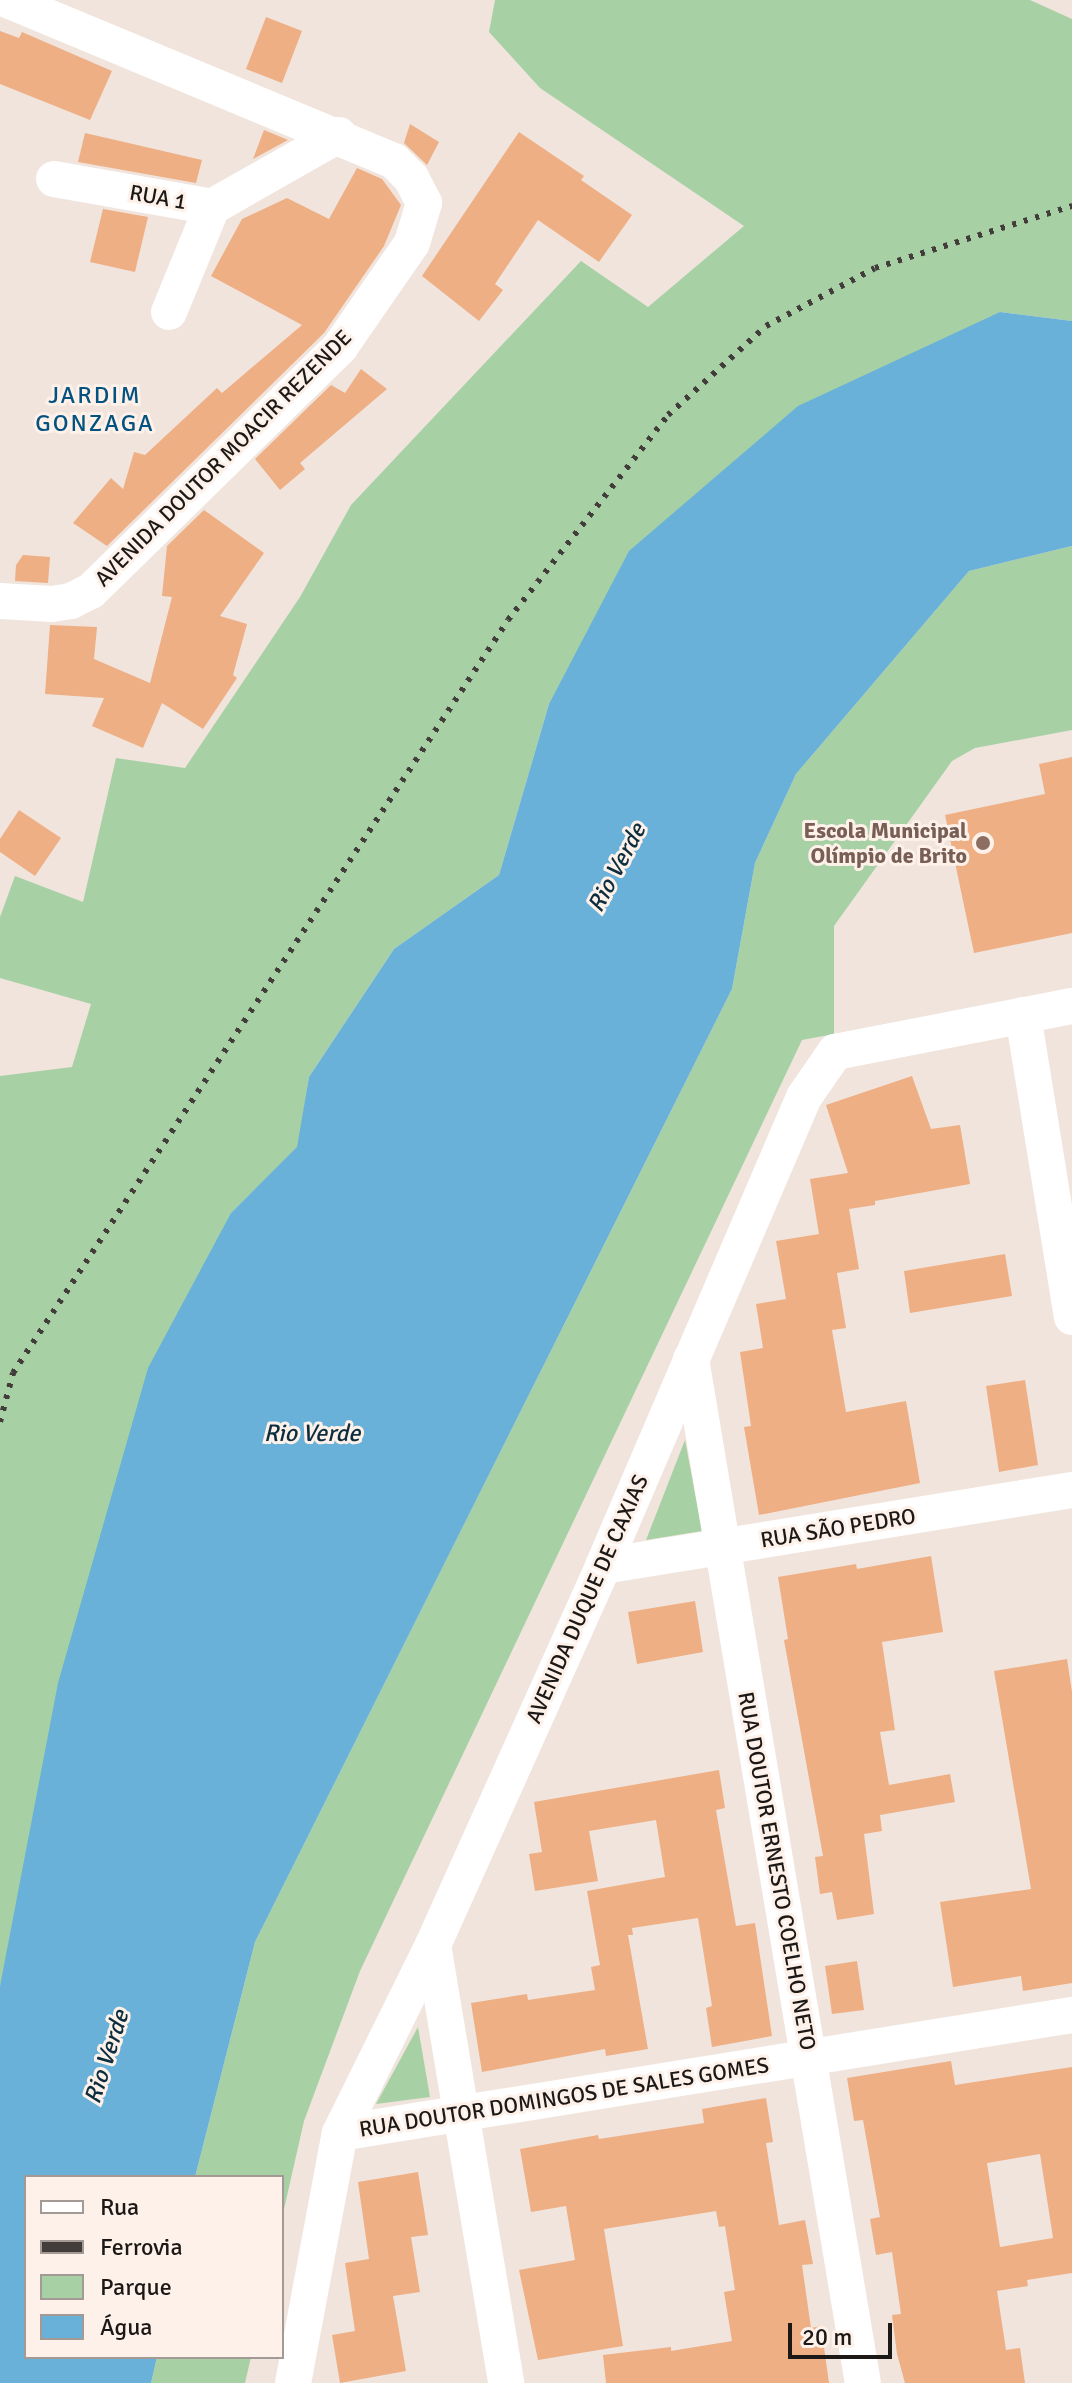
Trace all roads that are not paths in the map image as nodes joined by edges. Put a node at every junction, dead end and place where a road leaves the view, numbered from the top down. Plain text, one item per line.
1 (7, 0) edge
2 (339, 135) junction
3 (54, 179) dead end
4 (212, 207) junction
5 (169, 312) dead end
6 (0, 601) edge
7 (1072, 1006) edge
8 (1023, 1015) junction
9 (1072, 1317) edge
10 (691, 1359) junction
11 (1072, 1490) edge
12 (722, 1547) junction
13 (603, 1566) junction
14 (433, 1945) junction
15 (1072, 2015) edge
16 (808, 2058) junction
17 (461, 2114) junction
18 (340, 2133) junction
19 (293, 2383) edge
20 (506, 2383) edge
21 (863, 2383) edge

1 - 2 street
2 - 4 street, RUA 1
2 - 6 street, AVENIDA DOUTOR MOACIR REZENDE
3 - 4 street, RUA 1
4 - 5 street
7 - 8 street, AVENIDA DUQUE DE CAXIAS
8 - 9 street
8 - 10 street, AVENIDA DUQUE DE CAXIAS
10 - 12 street, RUA DOUTOR ERNESTO COELHO NETO
10 - 13 street, AVENIDA DUQUE DE CAXIAS
11 - 12 street, RUA SÃO PEDRO
12 - 13 street, RUA SÃO PEDRO
12 - 16 street, RUA DOUTOR ERNESTO COELHO NETO
13 - 14 street, AVENIDA DUQUE DE CAXIAS
14 - 17 street
14 - 18 street, AVENIDA DUQUE DE CAXIAS
15 - 16 street, RUA DOUTOR DOMINGOS DE SALES GOMES
16 - 17 street, RUA DOUTOR DOMINGOS DE SALES GOMES
16 - 21 street, RUA DOUTOR ERNESTO COELHO NETO
17 - 18 street, RUA DOUTOR DOMINGOS DE SALES GOMES
17 - 20 street
18 - 19 street, AVENIDA DUQUE DE CAXIAS

